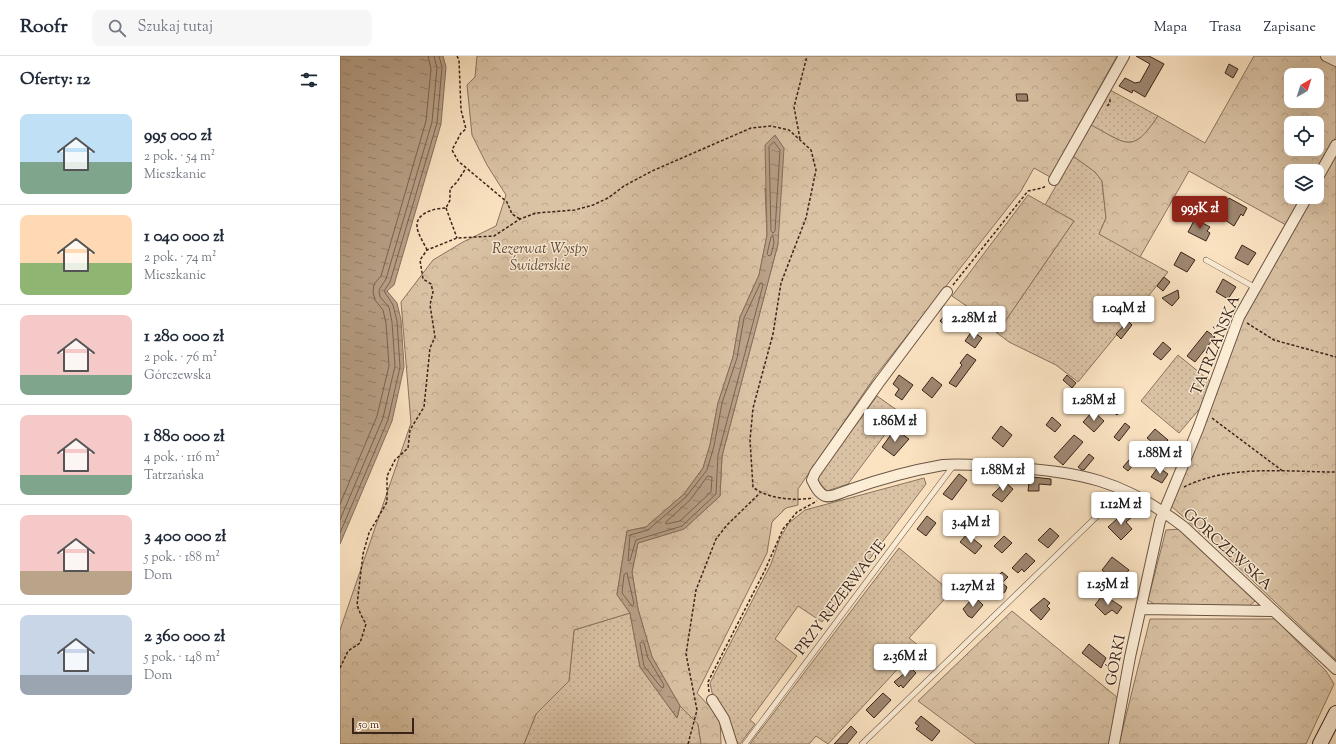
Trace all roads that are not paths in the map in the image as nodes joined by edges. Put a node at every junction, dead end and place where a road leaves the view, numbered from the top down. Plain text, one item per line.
1 (1124, 56) edge
2 (1326, 56) edge
3 (1336, 62) edge
4 (1336, 145) edge
5 (1324, 166) edge
6 (1054, 180) road end
7 (1303, 204) edge
8 (1206, 260) dead end
9 (1256, 288) junction
10 (947, 292) road end
11 (954, 465) junction
12 (1125, 490) junction
13 (1164, 511) junction
14 (1141, 609) junction
15 (1274, 611) junction
16 (1336, 669) edge
17 (712, 700) road end
18 (1336, 713) edge
19 (732, 744) edge
20 (745, 744) edge
21 (862, 744) edge
22 (1114, 744) edge
23 (1320, 744) edge

1 - 6 street
2 - 3 street
4 - 5 street
7 - 9 street, TATRZAŃSKA
8 - 9 lane
9 - 13 street, TATRZAŃSKA
10 - 11 street, GÓRCZEWSKA
11 - 12 street, GÓRCZEWSKA
11 - 20 lane, PRZY REZERWACIE
12 - 13 street, GÓRCZEWSKA
12 - 21 lane
13 - 14 street, GÓRKI
13 - 15 street, GÓRCZEWSKA
14 - 15 street
14 - 22 street, GÓRKI
15 - 16 street, GÓRCZEWSKA
17 - 19 street
18 - 23 main road

